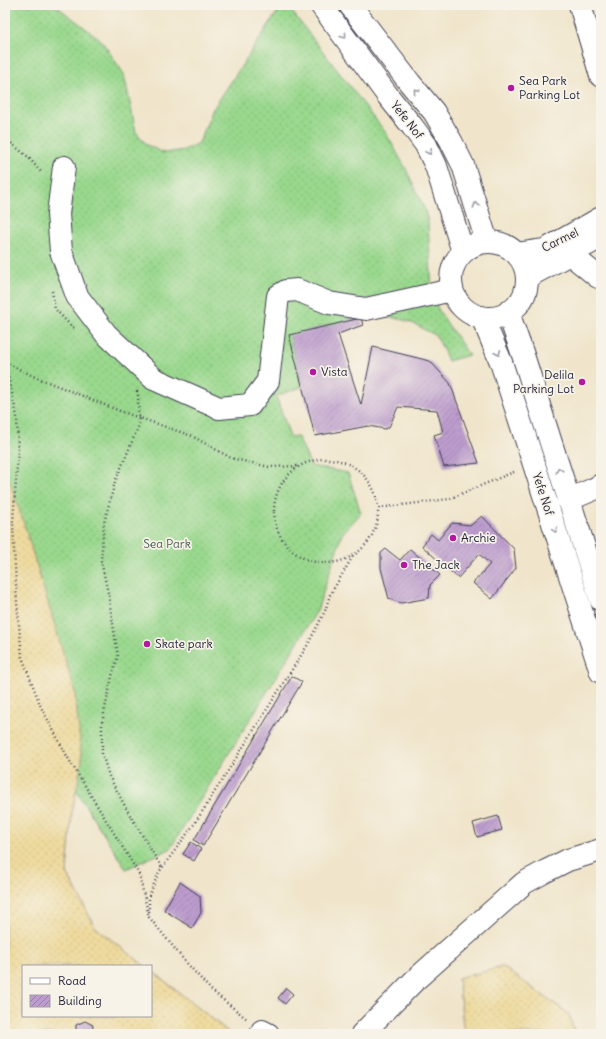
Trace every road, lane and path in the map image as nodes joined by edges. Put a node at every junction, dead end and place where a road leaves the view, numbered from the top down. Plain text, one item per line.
1 (321, 5) edge
2 (350, 5) edge
3 (580, 5) edge
4 (601, 76) edge
5 (5, 138) edge
6 (55, 172) joint
7 (601, 218) edge
8 (601, 237) edge
9 (488, 242) junction
10 (463, 252) junction
11 (517, 254) junction
12 (570, 254) junction
13 (528, 277) junction
14 (598, 277) dead end
15 (52, 290) dead end
16 (452, 290) junction
17 (508, 312) junction
18 (482, 317) junction
19 (78, 329) dead end
20 (136, 388) dead end
21 (139, 417) junction
22 (533, 463) junction
23 (300, 466) junction
24 (601, 485) edge
25 (568, 500) junction
26 (378, 508) junction
27 (353, 556) junction
28 (601, 600) edge
29 (601, 672) edge
30 (601, 850) edge
31 (162, 868) junction
32 (149, 917) junction
33 (265, 1032) edge
34 (362, 1034) edge

1 -> 10 main road, Yefe Nof
9 -> 2 main road, Yefe Nof
3 - 4 main road
5 - 6 path
6 - 16 main road
7 - 11 main road, Carmel
8 - 12 main road, Carmel
9 - 10 main road
9 - 11 main road
10 - 16 main road
11 - 13 main road
12 - 13 main road, Carmel
12 - 14 main road
13 - 17 main road
15 - 19 path
16 - 18 main road
17 - 18 main road
25 -> 17 main road, Yefe Nof
18 -> 22 main road, Yefe Nof
20 - 21 path
21 - 23 path
21 - 31 path
21 - 32 path
22 - 26 path
22 -> 29 main road, Yefe Nof
23 - 26 path
23 - 27 path
24 - 25 main road
25 - 28 main road, Yefe Nof
26 - 27 path
27 - 31 path
30 - 34 main road
31 - 32 path
32 - 33 path

